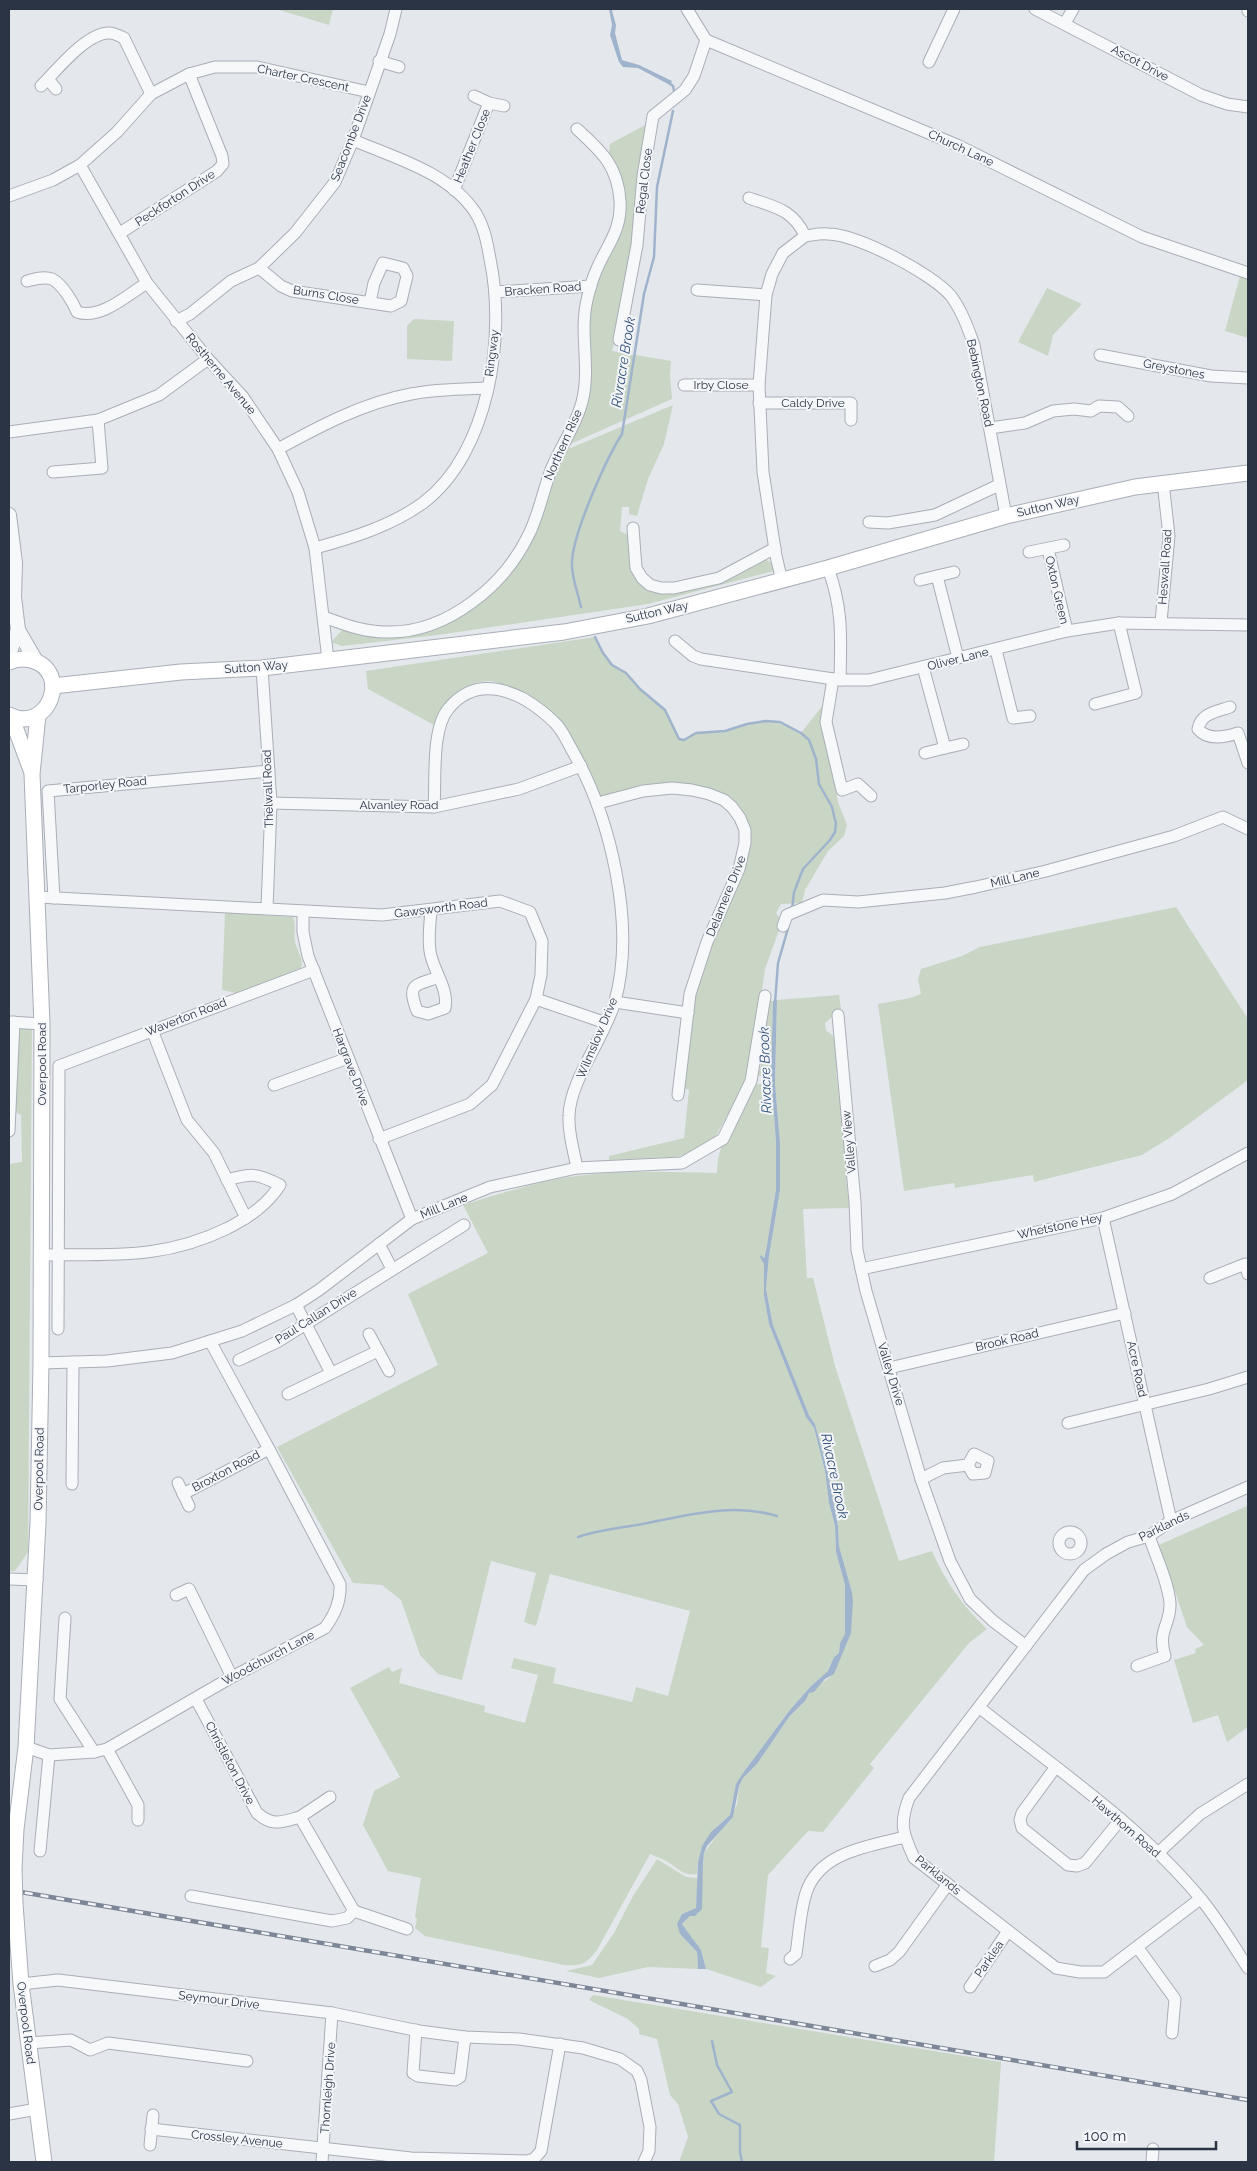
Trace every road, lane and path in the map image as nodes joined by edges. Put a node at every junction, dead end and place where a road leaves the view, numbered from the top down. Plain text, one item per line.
1 (396, 9) edge
2 (686, 9) edge
3 (954, 9) edge
4 (1035, 9) edge
5 (1073, 9) edge
6 (1065, 23) junction
7 (706, 40) junction
8 (379, 61) junction
9 (930, 62) dead end
10 (398, 67) dead end
11 (189, 74) junction
12 (56, 89) dead end
13 (369, 92) junction
14 (151, 94) junction
15 (474, 96) dead end
16 (489, 103) junction
17 (504, 106) dead end
18 (1248, 107) edge
19 (577, 129) dead end
20 (353, 140) junction
21 (80, 165) junction
22 (454, 190) junction
23 (9, 196) edge
24 (749, 198) dead end
25 (120, 233) junction
26 (805, 236) junction
27 (260, 268) junction
28 (1248, 273) edge
29 (27, 280) dead end
30 (147, 283) junction
31 (591, 286) junction
32 (697, 290) dead end
33 (495, 292) junction
34 (766, 295) junction
35 (370, 302) dead end
36 (176, 321) junction
37 (619, 340) dead end
38 (1100, 355) dead end
39 (208, 359) junction
40 (1248, 378) edge
41 (684, 385) dead end
42 (759, 385) junction
43 (487, 388) junction
44 (758, 403) junction
45 (1128, 416) dead end
46 (98, 420) junction
47 (851, 420) dead end
48 (990, 428) junction
49 (9, 432) edge
50 (278, 450) junction
51 (53, 472) dead end
52 (1248, 473) edge
53 (1163, 482) junction
54 (999, 485) junction
55 (9, 515) edge
56 (1006, 516) junction
57 (869, 522) dead end
58 (633, 528) dead end
59 (1064, 545) dead end
60 (315, 548) junction
61 (774, 548) junction
62 (1048, 549) junction
63 (1029, 552) dead end
64 (828, 568) junction
65 (954, 572) dead end
66 (937, 576) junction
67 (920, 580) dead end
68 (782, 581) junction
69 (11, 597) edge
70 (324, 617) junction
71 (1161, 622) junction
72 (1119, 623) junction
73 (1248, 625) edge
74 (18, 630) junction
75 (1067, 631) junction
76 (674, 641) dead end
77 (996, 650) junction
78 (9, 654) edge
79 (958, 658) junction
80 (328, 660) junction
81 (36, 661) junction
82 (9, 662) edge
83 (923, 667) junction
84 (262, 668) junction
85 (837, 679) junction
86 (53, 686) junction
87 (1095, 704) dead end
88 (1230, 707) dead end
89 (38, 715) junction
90 (10, 716) edge
91 (1030, 716) dead end
92 (1243, 732) edge
93 (963, 744) dead end
94 (944, 748) junction
95 (925, 753) dead end
96 (1248, 763) edge
97 (581, 766) junction
98 (269, 771) junction
99 (32, 774) junction
100 (872, 796) dead end
101 (271, 803) junction
102 (598, 803) junction
103 (434, 807) junction
104 (1248, 829) edge
105 (38, 897) junction
106 (54, 898) junction
107 (267, 909) junction
108 (431, 910) junction
109 (303, 912) junction
110 (783, 926) dead end
111 (314, 970) junction
112 (439, 977) dead end
113 (765, 996) dead end
114 (536, 999) junction
115 (615, 1002) junction
116 (688, 1013) junction
117 (838, 1015) dead end
118 (11, 1022) edge
119 (606, 1023) junction
120 (42, 1024) junction
121 (152, 1030) junction
122 (348, 1058) junction
123 (59, 1066) joint
124 (274, 1084) dead end
125 (678, 1095) dead end
126 (9, 1130) edge
127 (379, 1139) junction
128 (1248, 1153) edge
129 (578, 1168) junction
130 (227, 1180) junction
131 (246, 1218) junction
132 (1103, 1218) junction
133 (412, 1220) junction
134 (464, 1225) dead end
135 (379, 1244) junction
136 (41, 1254) junction
137 (58, 1254) junction
138 (1247, 1267) edge
139 (392, 1269) junction
140 (861, 1269) junction
141 (1210, 1278) dead end
142 (296, 1305) junction
143 (1125, 1313) junction
144 (305, 1324) junction
145 (58, 1329) dead end
146 (369, 1334) dead end
147 (210, 1341) junction
148 (378, 1351) junction
149 (239, 1360) dead end
150 (73, 1362) junction
151 (41, 1363) junction
152 (889, 1368) junction
153 (389, 1371) dead end
154 (331, 1373) junction
155 (1248, 1377) edge
156 (288, 1394) dead end
157 (1145, 1403) junction
158 (1068, 1422) dead end
159 (270, 1449) junction
160 (968, 1465) dead end
161 (922, 1479) junction
162 (72, 1484) dead end
163 (1248, 1488) edge
164 (189, 1506) dead end
165 (1171, 1521) junction
166 (1149, 1536) junction
167 (1073, 1554) dead end
168 (1084, 1570) junction
169 (9, 1579) edge
170 (37, 1580) junction
171 (200, 1584) dead end
172 (189, 1589) junction
173 (176, 1595) dead end
174 (65, 1618) dead end
175 (1026, 1646) junction
176 (1137, 1666) dead end
177 (232, 1677) junction
178 (196, 1699) junction
179 (980, 1708) junction
180 (26, 1747) junction
181 (107, 1749) junction
182 (94, 1752) junction
183 (49, 1755) junction
184 (1055, 1768) junction
185 (1248, 1784) edge
186 (330, 1797) dead end
187 (300, 1817) junction
188 (1121, 1819) junction
189 (138, 1820) dead end
190 (905, 1837) junction
191 (40, 1851) dead end
192 (1158, 1853) junction
193 (948, 1884) junction
194 (191, 1896) dead end
195 (1200, 1899) junction
196 (354, 1910) junction
197 (407, 1929) dead end
198 (1008, 1931) junction
199 (1138, 1948) junction
200 (790, 1959) dead end
201 (875, 1966) dead end
202 (1248, 1968) edge
203 (21, 1984) junction
204 (970, 1987) dead end
205 (332, 2013) junction
206 (416, 2030) junction
207 (1172, 2033) dead end
208 (466, 2037) junction
209 (29, 2043) junction
210 (560, 2044) junction
211 (247, 2061) dead end
212 (37, 2109) junction
213 (9, 2114) edge
214 (153, 2114) dead end
215 (151, 2129) junction
216 (150, 2145) dead end
217 (324, 2148) junction
218 (1153, 2149) dead end
219 (44, 2162) edge
220 (322, 2162) edge
221 (644, 2162) edge
222 (1152, 2162) edge

1 - 8 street, Seacombe Drive
2 - 7 street
3 - 9 street
4 - 6 street, Ascot Drive
5 - 6 street
6 - 18 street, Ascot Drive
7 - 28 street, Church Lane
7 - 37 street, Regal Close
8 - 10 street
8 - 13 street, Seacombe Drive
11 - 13 street, Charter Crescent
11 - 14 street, Charter Crescent
11 - 25 street, Peckforton Drive
12 - 14 street
13 - 20 street, Seacombe Drive
14 - 21 street, Charter Crescent
15 - 16 street, Heather Close
16 - 17 street, Heather Close
16 - 22 street, Heather Close
19 - 31 street, Northern Rise
20 - 22 street, Ringway
20 - 27 street, Seacombe Drive
21 - 23 street, Charter Crescent
21 - 25 street, Rostherne Avenue
22 - 33 street, Ringway
24 - 26 street
25 - 30 street, Rostherne Avenue
26 - 34 street
26 - 48 street, Bebington Road
27 - 35 street, Burns Close
27 - 36 street, Seacombe Drive
29 - 30 street
30 - 36 street, Rostherne Avenue
31 - 33 street, Bracken Road
31 - 70 street, Northern Rise
32 - 34 street
33 - 43 street, Ringway
34 - 42 street
36 - 39 street, Rostherne Avenue
38 - 40 street, Greystones
39 - 46 street
39 - 50 street, Rostherne Avenue
41 - 42 street, Irby Close
42 - 44 street
43 - 50 street
43 - 60 street, Ringway
44 - 47 street, Caldy Drive
44 - 61 street
45 - 48 street
46 - 49 street
46 - 51 street
48 - 54 street, Bebington Road
50 - 60 street, Rostherne Avenue
52 - 53 main road, Sutton Way
53 - 56 main road, Sutton Way
53 - 71 street, Heswall Road
54 - 56 street, Bebington Road
54 - 57 street
55 - 69 street
56 - 64 main road, Sutton Way
58 - 61 street
59 - 62 street, Oxton Green
60 - 70 street, Rostherne Avenue
61 - 68 street
62 - 63 street, Oxton Green
62 - 75 street, Oxton Green
64 - 68 main road, Sutton Way
64 - 85 street
65 - 66 street
66 - 67 street
66 - 79 street
68 - 80 main road, Sutton Way
69 - 74 street
70 - 80 street, Rostherne Avenue
71 - 72 street, Oliver Lane
71 - 73 street, Oliver Lane
72 - 75 street, Oliver Lane
72 - 87 street
74 - 78 street
74 - 81 street
75 - 77 street, Oliver Lane
76 - 85 street, Oliver Lane
77 - 79 street, Oliver Lane
77 - 91 street
79 - 83 street, Oliver Lane
80 - 84 main road, Sutton Way
81 - 82 main road
81 - 86 main road
83 - 85 street, Oliver Lane
83 - 94 street
84 - 86 main road, Sutton Way
84 - 98 street, Thelwall Road
85 - 100 street
86 - 89 main road
88 - 92 street
89 - 90 main road
89 - 99 main road, Overpool Road
90 - 99 main road, Overpool Road
92 - 96 street
93 - 94 street
94 - 95 street
97 - 102 street, Wilmslow Drive
97 - 103 street, Alvanley Road
97 - 103 street, Wilmslow Drive
98 - 101 street, Thelwall Road
98 - 106 street, Tarporley Road
99 - 105 main road, Overpool Road
101 - 103 street, Alvanley Road
101 - 107 street, Thelwall Road
102 - 115 street, Wilmslow Drive
102 - 116 street, Delamere Drive
104 - 110 street, Mill Lane
105 - 106 street, Gawsworth Road
105 - 120 main road, Overpool Road
106 - 107 street, Gawsworth Road
107 - 109 street, Gawsworth Road
108 - 109 street, Gawsworth Road
108 - 112 street
108 - 114 street, Gawsworth Road
109 - 111 street, Hargrave Drive
111 - 121 street, Waverton Road
111 - 122 street, Hargrave Drive
113 - 129 street, Mill Lane
114 - 119 street
114 - 127 street, Gawsworth Road
115 - 116 street
115 - 119 street, Wilmslow Drive
116 - 125 street, Delamere Drive
117 - 140 street, Valley View
118 - 120 street
118 - 126 street
119 - 129 street, Wilmslow Drive
120 - 136 main road, Overpool Road
121 - 123 street, Waverton Road
121 - 130 street
122 - 124 street
122 - 127 street, Hargrave Drive
123 - 137 street, Overpool Road
127 - 133 street, Hargrave Drive
128 - 132 street, Whetstone Hey
129 - 133 street, Mill Lane
130 - 131 street
130 - 131 street
131 - 137 street
132 - 140 street, Whetstone Hey
132 - 143 street, Acre Road
133 - 135 street, Mill Lane
134 - 139 street, Paul Callan Drive
135 - 139 street
135 - 142 street, Mill Lane
136 - 137 street
136 - 151 main road, Overpool Road
137 - 145 street, Overpool Road
138 - 141 street
139 - 144 street, Paul Callan Drive
140 - 152 street, Valley Drive
142 - 144 street
142 - 147 street, Mill Lane
143 - 152 street, Brook Road
143 - 157 street, Acre Road
144 - 149 street, Paul Callan Drive
144 - 154 street
146 - 148 street
147 - 150 street, Mill Lane
147 - 159 street, Woodchurch Lane
148 - 153 street
148 - 154 street
150 - 151 street, Mill Lane
150 - 162 street
151 - 170 main road, Overpool Road
152 - 161 street, Valley Drive
154 - 156 street
155 - 157 street
157 - 158 street
157 - 165 street, Acre Road
159 - 164 street, Broxton Road
159 - 177 street, Woodchurch Lane
160 - 161 street
161 - 175 street, Valley Drive
163 - 165 street, Parklands
165 - 166 street, Parklands
166 - 168 street, Parklands
166 - 176 street
167 - 168 street
168 - 175 street, Parklands
169 - 170 street
170 - 180 main road, Overpool Road
171 - 172 street
172 - 173 street
172 - 177 street
174 - 182 street
175 - 179 street, Parklands
177 - 178 street, Woodchurch Lane
178 - 181 street, Woodchurch Lane
178 - 187 street, Christleton Drive
179 - 184 street, Hawthorn Road
179 - 190 street, Parklands
180 - 183 street, Woodchurch Lane
180 - 203 main road, Overpool Road, bridge
181 - 182 street, Woodchurch Lane
181 - 189 street
182 - 183 street, Woodchurch Lane
183 - 191 street
184 - 188 street, Hawthorn Road
184 - 188 street
185 - 192 street
186 - 187 street, Christleton Drive
187 - 196 street
188 - 192 street, Hawthorn Road
190 - 193 street, Parklands
190 - 200 street
192 - 195 street, Hawthorn Road
193 - 198 street, Parklands
193 - 201 street
194 - 196 street
195 - 199 street, Parklands
195 - 202 street, Hawthorn Road
196 - 197 street
198 - 199 street, Parklands
198 - 204 street, Parklea
199 - 207 street
203 - 205 street, Seymour Drive
203 - 209 main road, Overpool Road
205 - 206 street, Seymour Drive
205 - 217 street, Thornleigh Drive
206 - 208 street, Seymour Drive
206 - 208 street
208 - 210 street, Seymour Drive
209 - 211 street
209 - 212 main road, Overpool Road
210 - 217 street, Crossley Avenue
210 - 221 street, Seymour Drive
212 - 213 street
212 - 219 main road, Overpool Road
214 - 215 street
215 - 216 street
215 - 217 street, Crossley Avenue
217 - 220 street, Thornleigh Drive
218 - 222 street

